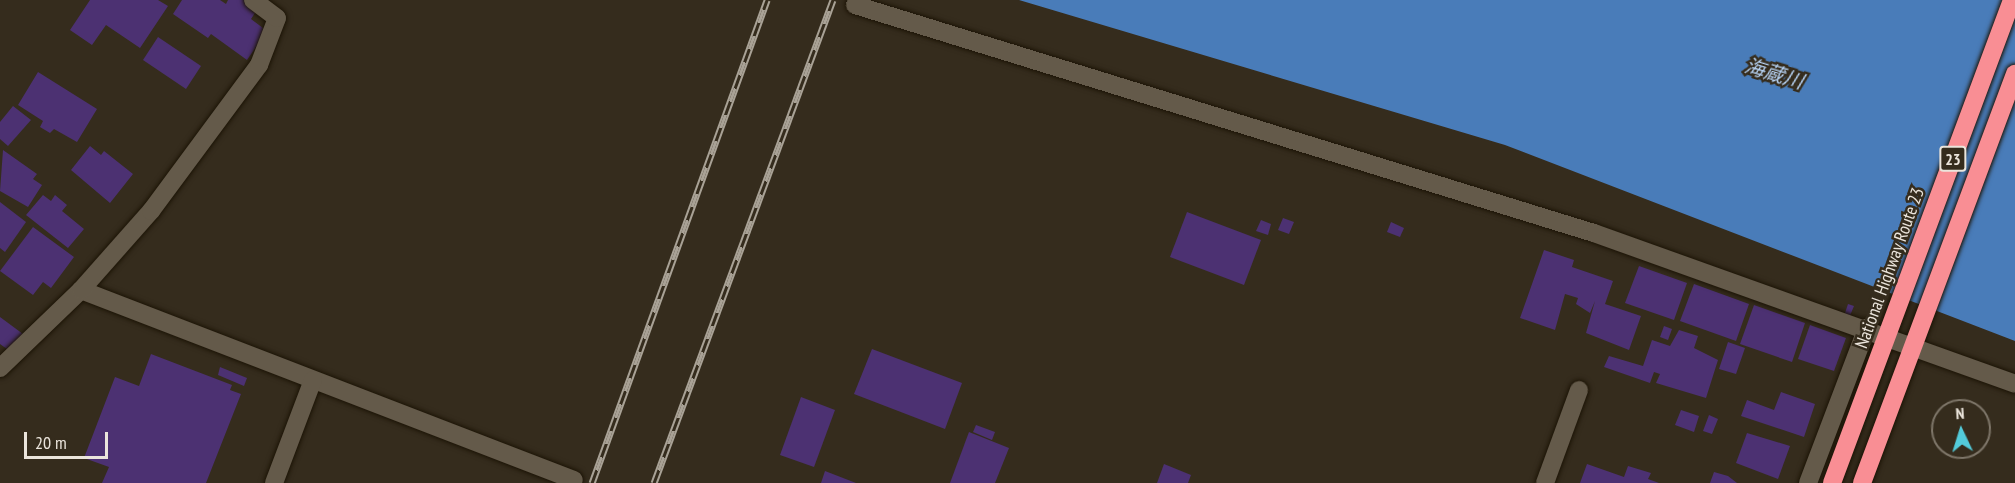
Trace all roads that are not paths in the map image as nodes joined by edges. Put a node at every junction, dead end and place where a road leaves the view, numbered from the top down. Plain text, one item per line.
1 (253, 0) edge
2 (2012, 0) edge
3 (855, 5) dead end
4 (2015, 74) edge
5 (81, 290) junction
6 (1867, 328) junction
7 (1887, 336) junction
8 (1912, 348) junction
9 (0, 368) edge
10 (313, 380) junction
11 (2015, 384) edge
12 (1579, 390) dead end
13 (574, 480) dead end
14 (274, 483) edge
15 (1545, 483) edge
16 (1808, 483) edge
17 (1832, 483) edge
18 (1862, 483) edge

1 - 5 street
2 - 7 highway, National Highway Route 23 / 23
3 - 6 street
4 - 8 highway, 23
5 - 9 street
5 - 10 street
6 - 7 street
6 - 16 street
7 - 8 street
7 - 17 highway, National Highway Route 23 / 23
8 - 11 street
8 - 18 highway, 23
10 - 13 street
10 - 14 street
12 - 15 street

